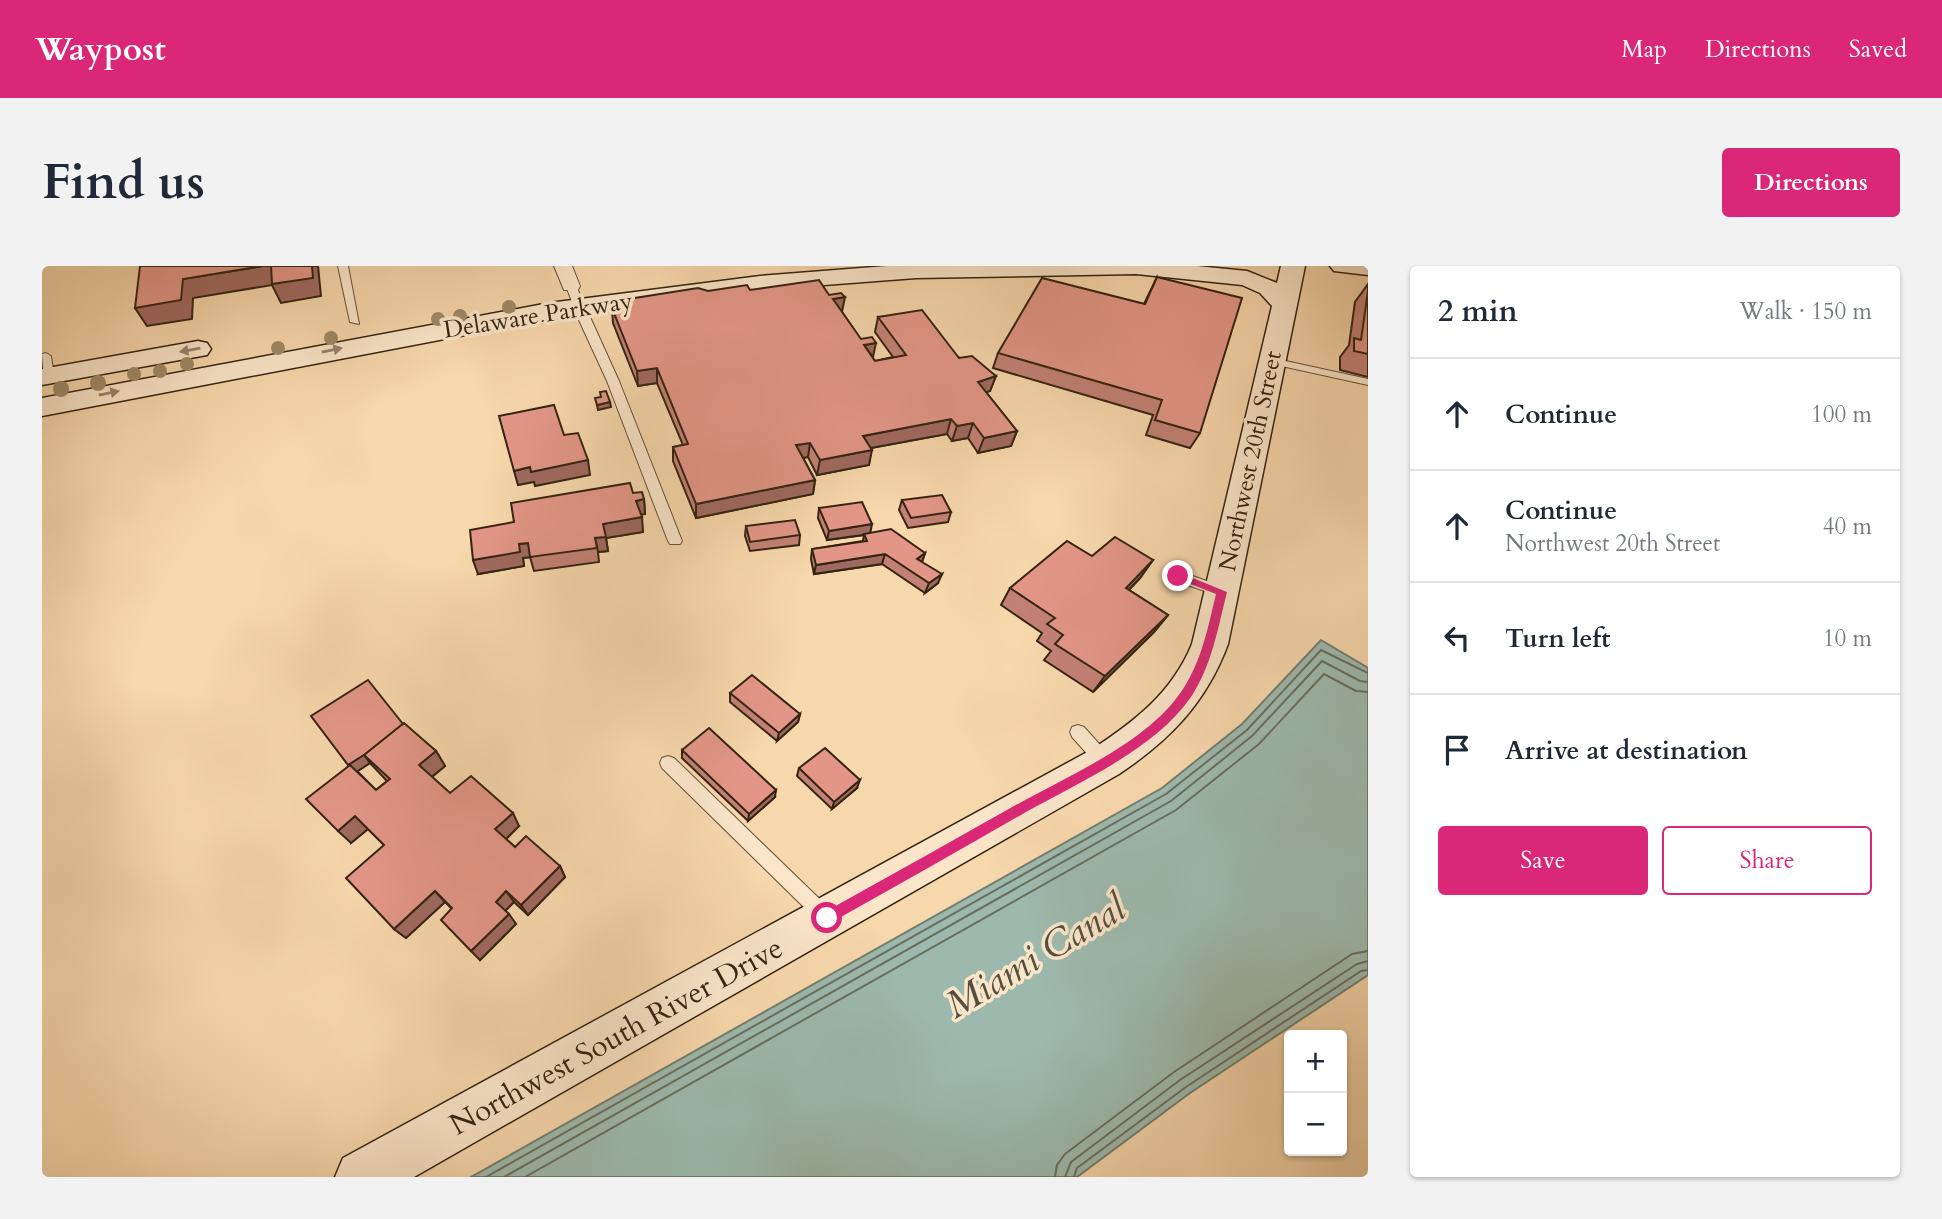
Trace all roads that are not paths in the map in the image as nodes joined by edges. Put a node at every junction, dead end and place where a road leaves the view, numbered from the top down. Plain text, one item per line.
1 (343, 266) edge
2 (725, 266) edge
3 (1293, 266) edge
4 (1342, 266) edge
5 (1100, 267) edge
6 (1153, 267) edge
7 (1368, 268) edge
8 (854, 271) edge
9 (571, 286) edge
10 (1284, 305) junction
11 (355, 322) junction
12 (330, 326) dead end
13 (228, 344) dead end
14 (1272, 361) junction
15 (45, 369) edge
16 (1368, 382) edge
17 (42, 407) edge
18 (675, 541) dead end
19 (1178, 576) dead end
20 (1222, 592) junction
21 (1187, 693) joint
22 (668, 763) dead end
23 (827, 918) junction
24 (362, 1177) edge

1 - 11 lane
2 - 9 street, Delaware Parkway
3 - 10 street, Northwest 20th Street
4 - 7 street
5 - 6 street, Delaware Parkway
5 - 8 street, Delaware Parkway
6 - 10 street, Delaware Parkway
8 - 9 street, Delaware Parkway
9 - 11 street, Delaware Parkway
17 -> 9 street, Delaware Parkway
9 - 18 lane
10 - 14 street, Northwest 20th Street
11 - 12 street, Delaware Parkway
13 -> 15 street
14 - 16 lane
14 - 20 street, Northwest 20th Street
19 - 20 lane
20 - 21 street, Northwest 20th Street
21 - 23 street, Northwest South River Drive
22 - 23 lane
23 - 24 street, Northwest South River Drive

